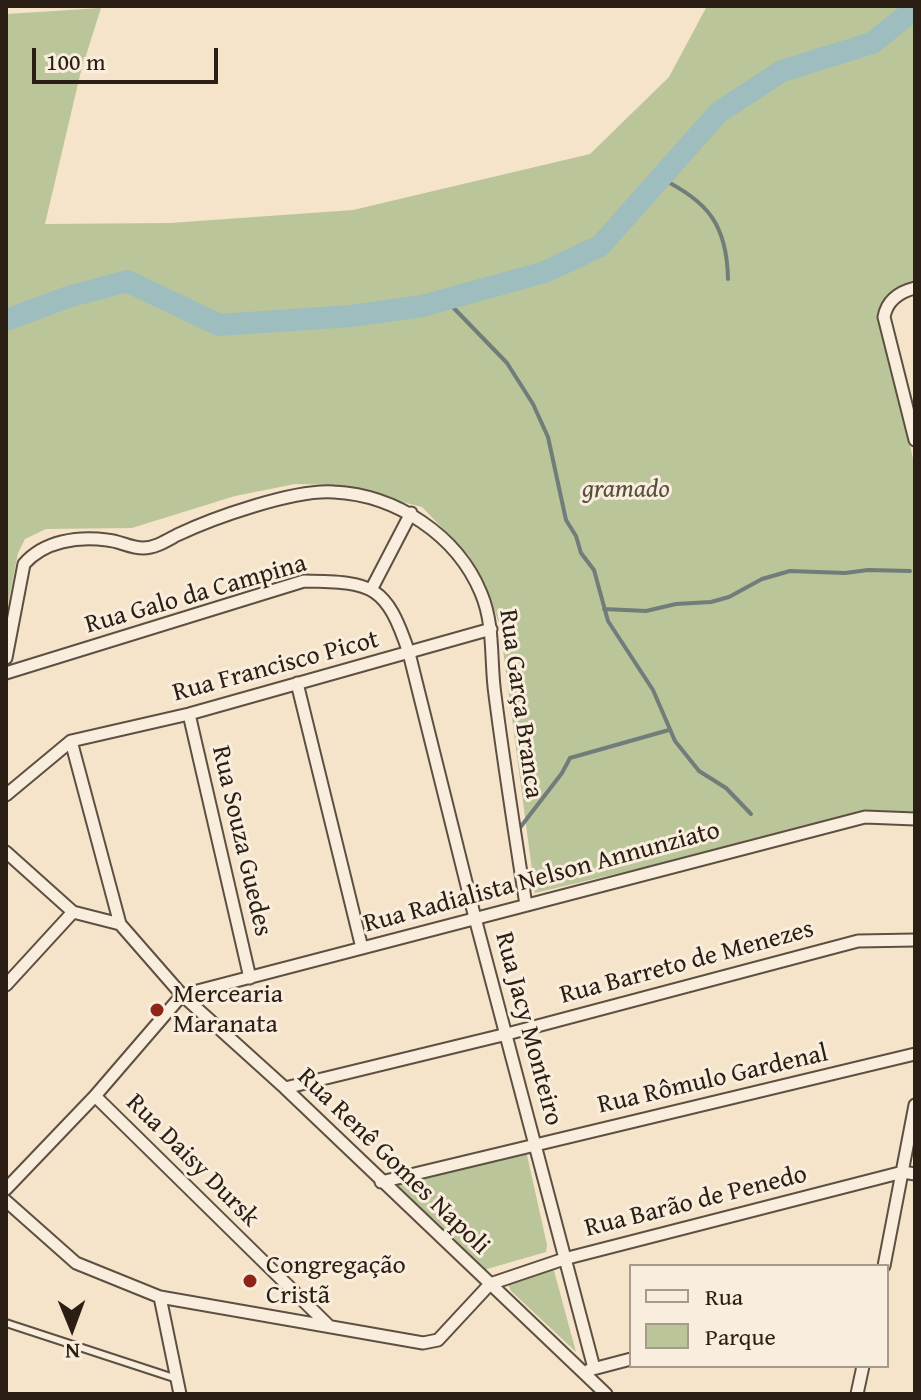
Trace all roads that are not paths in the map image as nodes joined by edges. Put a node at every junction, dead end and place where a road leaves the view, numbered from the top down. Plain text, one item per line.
1 (915, 288) edge
2 (915, 440) edge
3 (411, 513) junction
4 (372, 588) junction
5 (491, 629) junction
6 (409, 653) junction
7 (6, 658) edge
8 (6, 673) edge
9 (297, 683) junction
10 (189, 714) junction
11 (71, 741) junction
12 (6, 795) edge
13 (915, 819) edge
14 (6, 852) edge
15 (526, 905) junction
16 (73, 912) junction
17 (475, 918) junction
18 (120, 924) junction
19 (915, 940) edge
20 (362, 948) junction
21 (250, 978) junction
22 (6, 985) edge
23 (182, 995) junction
24 (507, 1034) junction
25 (915, 1054) edge
26 (285, 1088) junction
27 (95, 1096) junction
28 (915, 1105) edge
29 (536, 1145) junction
30 (909, 1173) edge
31 (381, 1182) junction
32 (6, 1189) edge
33 (6, 1201) edge
34 (564, 1259) junction
35 (885, 1264) edge
36 (490, 1284) junction
37 (160, 1297) junction
38 (6, 1323) edge
39 (328, 1325) junction
40 (629, 1360) edge
41 (863, 1368) edge
42 (589, 1370) junction
43 (177, 1379) junction
44 (180, 1394) edge
45 (606, 1394) edge
46 (857, 1394) edge

1 - 2 street
3 - 4 street
3 - 5 street, Rua Garça Branca
3 - 7 street, Rua Garça Branca
4 - 6 street
4 - 8 street, Rua Galo da Campina
5 - 6 street, Rua Francisco Picot
5 - 15 street, Rua Garça Branca
6 - 9 street, Rua Francisco Picot
6 - 17 street, Rua Jacy Monteiro
9 - 10 street, Rua Francisco Picot
9 - 20 street
10 - 11 street, Rua Francisco Picot
10 - 21 street, Rua Souza Guedes
11 - 12 street
11 - 18 street, Rua Renê Gomes Napoli
13 - 15 street, Rua Radialista Nelson Annunziato
14 - 16 street
15 - 17 street, Rua Radialista Nelson Annunziato
16 - 18 street
16 - 22 street
17 - 20 street, Rua Radialista Nelson Annunziato
17 - 24 street, Rua Jacy Monteiro
18 - 23 street, Rua Renê Gomes Napoli
19 - 24 street, Rua Barreto de Menezes
20 - 21 street, Rua Radialista Nelson Annunziato
21 - 23 street, Rua Radialista Nelson Annunziato
23 - 26 street, Rua Renê Gomes Napoli
23 - 27 street
24 - 26 street, Rua Barreto de Menezes
24 - 29 street, Rua Jacy Monteiro
25 - 29 street, Rua Rômulo Gardenal
26 - 31 street, Rua Renê Gomes Napoli
27 - 32 street
27 - 39 street, Rua Daisy Dursk
28 - 30 street
29 - 31 street, Rua Rômulo Gardenal
29 - 34 street, Rua Jacy Monteiro
30 - 34 street, Rua Barão de Penedo
30 - 35 street
31 - 36 street, Rua Renê Gomes Napoli
33 - 37 street
34 - 36 street, Rua Barão de Penedo
34 - 42 street, Rua Jacy Monteiro
36 - 39 street
36 - 42 street, Rua Renê Gomes Napoli
37 - 39 street
37 - 43 street
38 - 43 lane
40 - 42 street
41 - 46 street
42 - 45 street, Rua Renê Gomes Napoli
43 - 44 street

